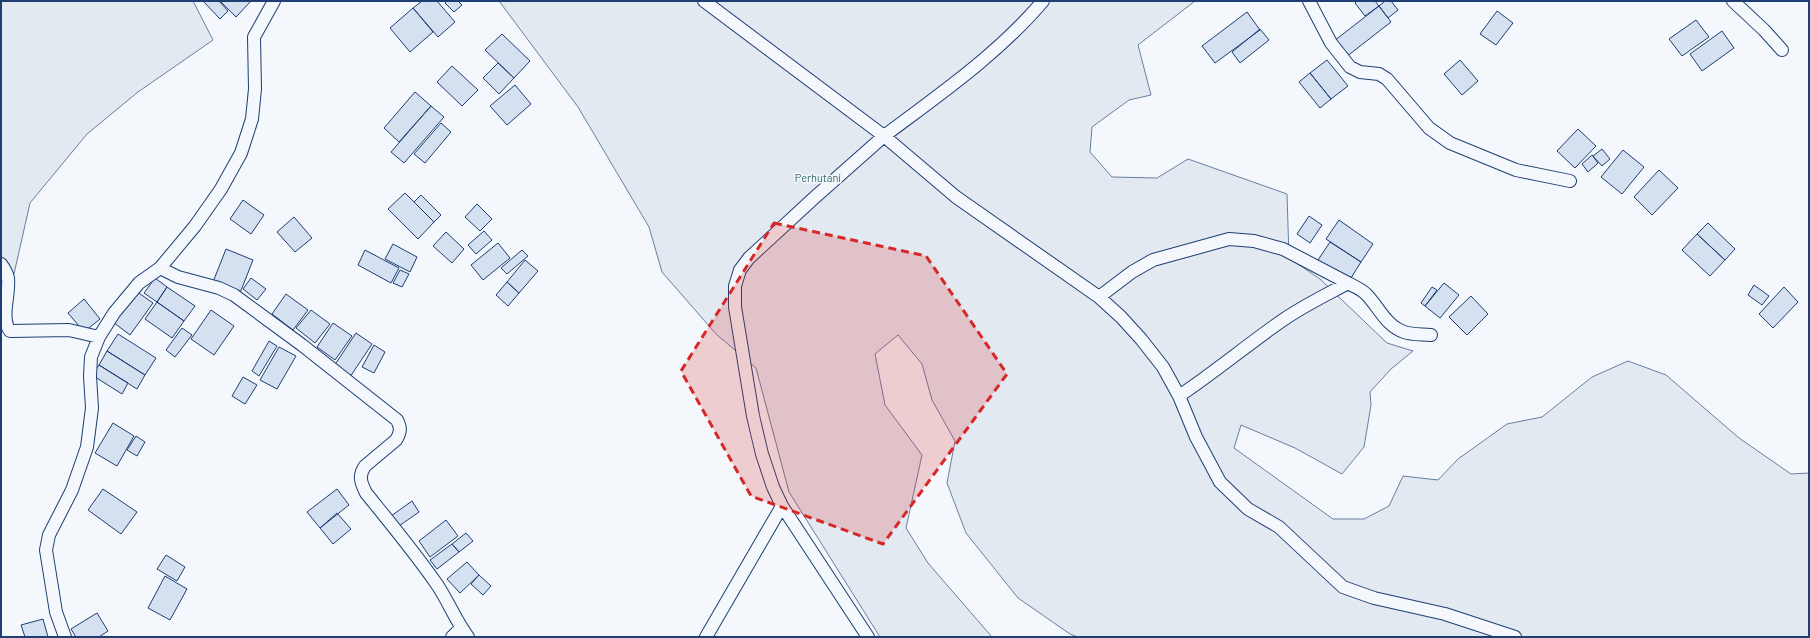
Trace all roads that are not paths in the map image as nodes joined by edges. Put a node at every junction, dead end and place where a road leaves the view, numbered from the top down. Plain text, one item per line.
1 (274, 1) edge
2 (704, 1) edge
3 (1043, 1) edge
4 (1309, 1) edge
5 (1733, 1) edge
6 (1782, 50) dead end
7 (884, 136) junction
8 (1570, 181) dead end
9 (1, 264) edge
10 (160, 268) junction
11 (1348, 283) junction
12 (1099, 297) junction
13 (1432, 335) dead end
14 (99, 337) junction
15 (1179, 396) junction
16 (782, 506) junction
17 (464, 632) edge
18 (65, 637) edge
19 (452, 637) edge
20 (706, 637) edge
21 (868, 637) edge
22 (1515, 637) edge

1 - 10 street
2 - 7 street
3 - 7 street
4 - 8 street
5 - 6 street
7 - 12 street
7 - 16 street
9 - 14 street
10 - 14 street
10 - 17 street
11 - 12 street
11 - 13 street
11 - 15 street
12 - 15 street
14 - 18 street
15 - 22 street
16 - 20 street
16 - 21 street
17 - 19 street

